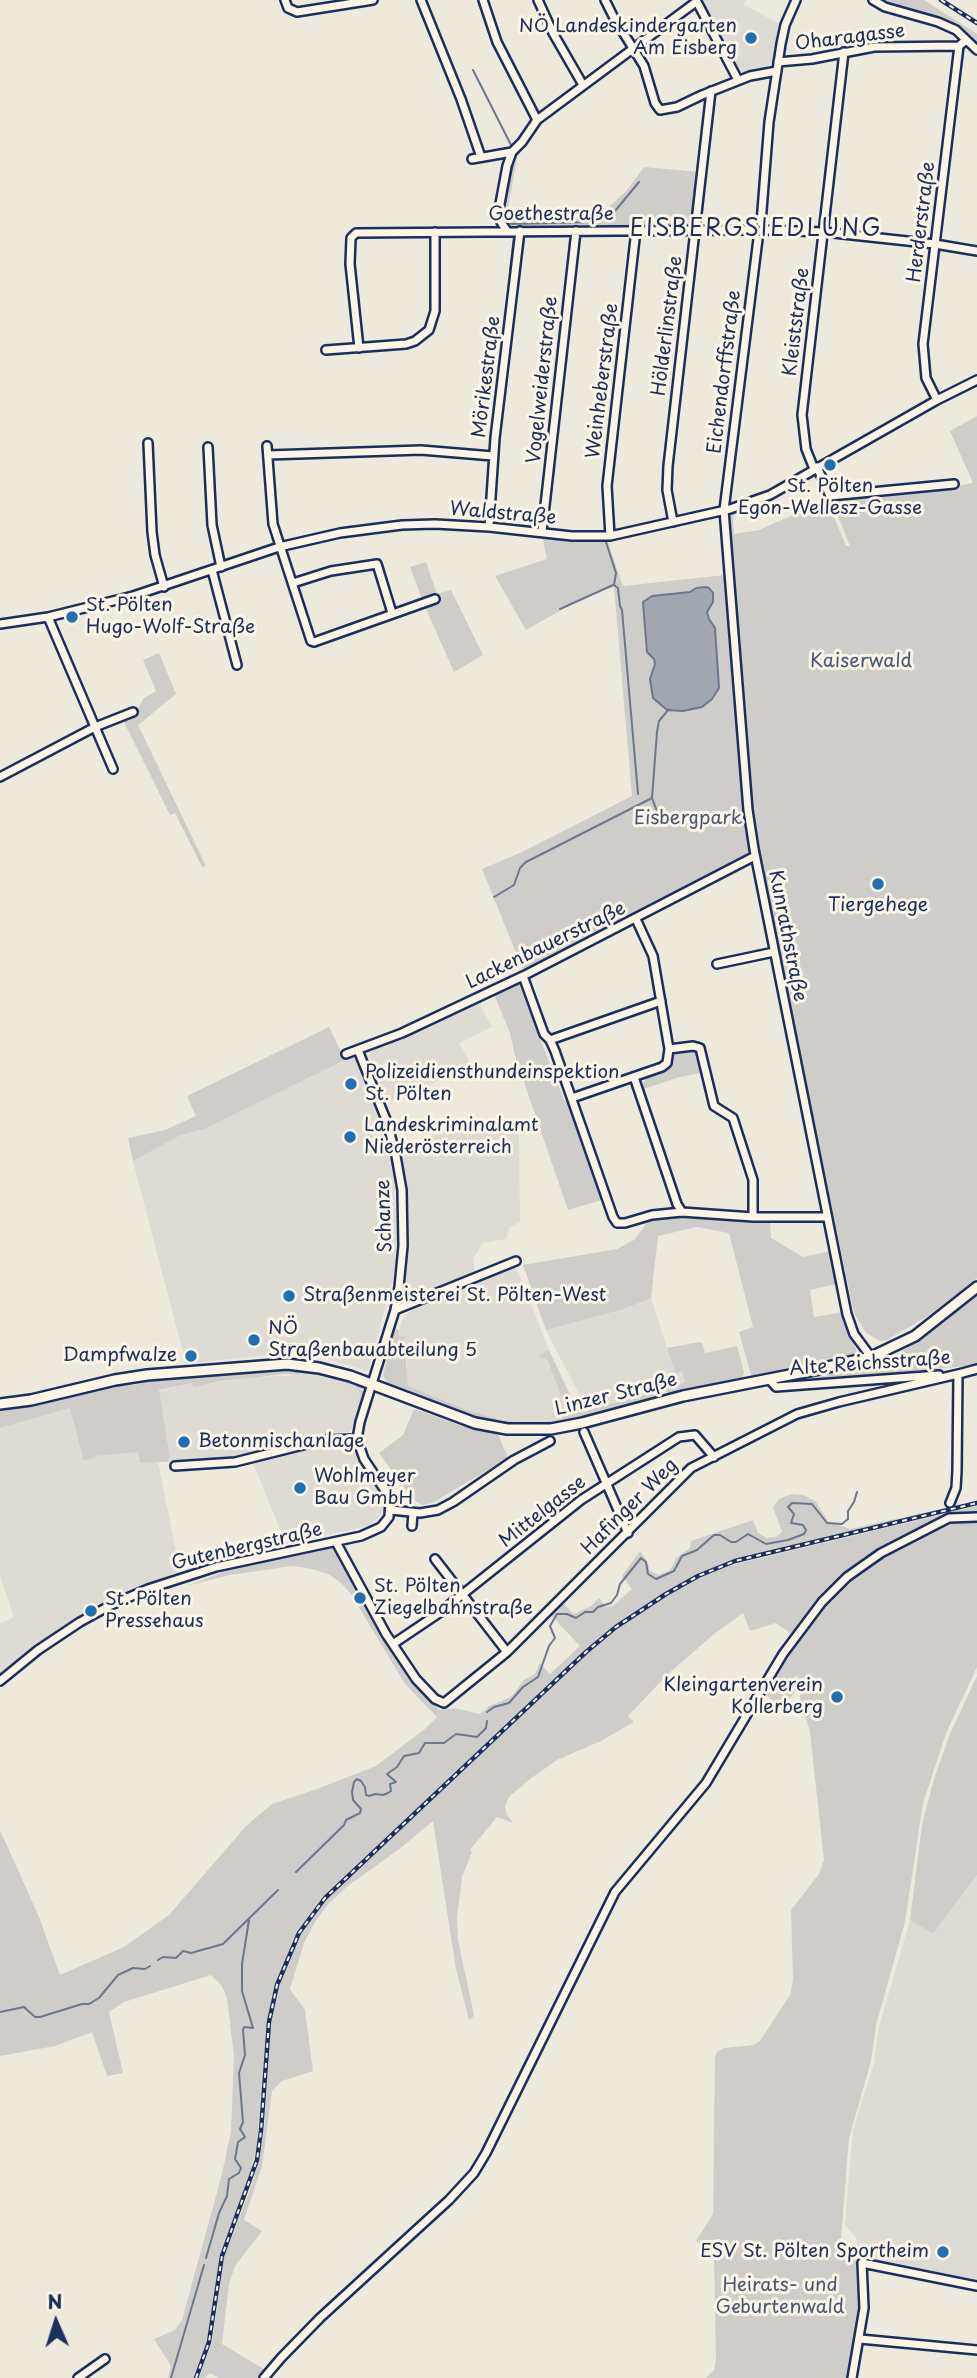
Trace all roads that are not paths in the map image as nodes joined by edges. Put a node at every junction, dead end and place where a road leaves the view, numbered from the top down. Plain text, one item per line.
1 (285, 0) edge
2 (373, 0) edge
3 (422, 0) edge
4 (483, 0) edge
5 (538, 0) edge
6 (606, 0) edge
7 (796, 0) edge
8 (873, 0) edge
9 (696, 1) edge
10 (962, 43) junction
11 (633, 49) junction
12 (977, 50) edge
13 (844, 52) junction
14 (778, 62) junction
15 (777, 71) junction
16 (738, 80) junction
17 (583, 85) junction
18 (711, 91) junction
19 (537, 120) junction
20 (512, 152) junction
21 (761, 223) junction
22 (636, 230) junction
23 (695, 230) junction
24 (750, 230) junction
25 (766, 230) junction
26 (507, 231) junction
27 (520, 231) junction
28 (576, 231) junction
29 (435, 232) junction
30 (824, 232) junction
31 (758, 239) junction
32 (935, 244) junction
33 (977, 251) edge
34 (359, 348) junction
35 (327, 350) dead end
36 (977, 380) edge
37 (937, 400) junction
38 (148, 443) dead end
39 (208, 447) dead end
40 (493, 456) junction
41 (816, 468) junction
42 (954, 484) dead end
43 (724, 510) junction
44 (673, 522) junction
45 (489, 527) junction
46 (542, 532) junction
47 (610, 536) junction
48 (279, 547) junction
49 (221, 567) junction
50 (212, 570) junction
51 (293, 583) junction
52 (164, 587) junction
53 (435, 599) dead end
54 (392, 613) junction
55 (48, 617) junction
56 (2, 624) edge
57 (237, 665) dead end
58 (132, 712) dead end
59 (95, 727) junction
60 (113, 769) dead end
61 (0, 777) edge
62 (755, 856) junction
63 (636, 919) junction
64 (774, 952) junction
65 (717, 964) dead end
66 (523, 976) junction
67 (661, 1001) junction
68 (550, 1040) junction
69 (669, 1049) junction
70 (358, 1050) junction
71 (346, 1054) dead end
72 (634, 1077) junction
73 (572, 1098) junction
74 (682, 1212) junction
75 (753, 1217) junction
76 (827, 1217) junction
77 (516, 1261) dead end
78 (977, 1287) edge
79 (395, 1310) junction
80 (871, 1357) junction
81 (977, 1369) edge
82 (958, 1374) junction
83 (769, 1379) junction
84 (878, 1379) junction
85 (373, 1384) junction
86 (879, 1394) junction
87 (0, 1404) edge
88 (584, 1432) dead end
89 (357, 1439) junction
90 (550, 1441) dead end
91 (714, 1457) junction
92 (175, 1466) dead end
93 (606, 1484) junction
94 (950, 1503) dead end
95 (391, 1510) junction
96 (414, 1513) junction
97 (977, 1517) edge
98 (412, 1526) dead end
99 (628, 1533) junction
100 (336, 1542) junction
101 (435, 1559) dead end
102 (463, 1595) junction
103 (393, 1644) junction
104 (507, 1652) junction
105 (0, 1681) edge
106 (977, 2286) edge
107 (860, 2339) junction
108 (977, 2350) edge
109 (105, 2359) dead end
110 (78, 2378) edge
111 (264, 2378) edge
112 (852, 2378) edge

1 - 2 street
3 - 20 street
4 - 19 street
5 - 17 street
6 - 11 street
7 - 14 street
8 - 10 street
9 - 11 street
9 - 16 street
10 - 12 street
10 - 13 street, Oharagasse
10 - 32 street, Herderstraße
11 - 17 street
11 - 18 street
13 - 14 street, Oharagasse
13 - 30 street, Kleiststraße
14 - 15 street
15 - 16 street
15 - 21 street
16 - 18 street
17 - 19 street
18 - 23 street, Hölderlinstraße
19 - 20 street
20 - 26 street
21 - 24 street
21 - 25 street
22 - 23 street, Goethestraße
22 - 28 street, Goethestraße
22 - 47 street, Weinheberstraße
23 - 24 street, Goethestraße
23 - 44 street, Hölderlinstraße
24 - 31 street
25 - 30 street
25 - 31 street
26 - 27 street, Goethestraße
26 - 29 street, Goethestraße
27 - 28 street, Goethestraße
27 - 40 street, Mörikestraße
28 - 46 street, Vogelweiderstraße
29 - 34 street
29 - 34 street, Goethestraße
30 - 32 street
30 - 41 street, Kleiststraße
31 - 43 street, Eichendorffstraße
32 - 33 street
32 - 37 street, Herderstraße
34 - 35 street
36 - 37 street, Waldstraße
37 - 41 street, Waldstraße
38 - 52 street
39 - 49 street
40 - 45 street, Mörikestraße
40 - 48 street
41 - 42 street, Kleiststraße
41 - 43 street, Waldstraße
43 - 44 street, Waldstraße
43 - 62 street, Kunrathstraße
44 - 47 street, Waldstraße
45 - 46 street, Waldstraße
45 - 48 street, Waldstraße
46 - 47 street, Waldstraße
48 - 49 street, Waldstraße
48 - 51 street
49 - 50 street, Waldstraße
50 - 52 street, Waldstraße
50 - 57 street
51 - 54 street
51 - 54 street
52 - 55 street, Waldstraße
53 - 54 street
55 - 56 street, Waldstraße
55 - 59 street
58 - 59 street
59 - 60 street
59 - 61 street
62 - 63 street, Lackenbauerstraße
62 - 64 street, Kunrathstraße
63 - 66 street, Lackenbauerstraße
63 - 67 street
64 - 65 street
64 - 76 street, Kunrathstraße
66 - 68 street
66 - 70 street, Lackenbauerstraße
67 - 68 street
67 - 69 street
68 - 73 street
69 - 72 street
69 - 75 street
70 - 71 street, Lackenbauerstraße
70 - 79 street, Schanze
72 - 73 street
72 - 74 street
73 - 74 street
74 - 75 street
75 - 76 street
76 - 80 street, Kunrathstraße
77 - 79 street
78 - 80 main road, Linzer Straße
79 - 85 street, Schanze
80 - 83 main road, Linzer Straße
81 - 82 street, Alte Reichsstraße
82 - 84 street, Alte Reichsstraße
82 - 86 street, Hafinger Weg
82 - 94 street
83 - 84 street, Alte Reichsstraße
83 - 85 main road, Linzer Straße
84 - 86 street
85 - 87 main road, Linzer Straße
85 - 89 street
86 - 91 street, Hafinger Weg
88 - 93 street
89 - 92 street
89 - 95 street
90 - 96 street
91 - 93 street, Mittelgasse
91 - 99 street, Hafinger Weg
93 - 99 street
93 - 102 street, Mittelgasse
95 - 96 street
95 - 100 street, Gutenbergstraße
96 - 98 street
97 - 111 street
99 - 104 street, Hafinger Weg
100 - 103 street
100 - 105 street, Gutenbergstraße
101 - 102 street
102 - 103 street, Mittelgasse
102 - 104 street
103 - 104 street, Hafinger Weg
106 - 107 street
107 - 108 street
107 - 112 street
109 - 110 street

